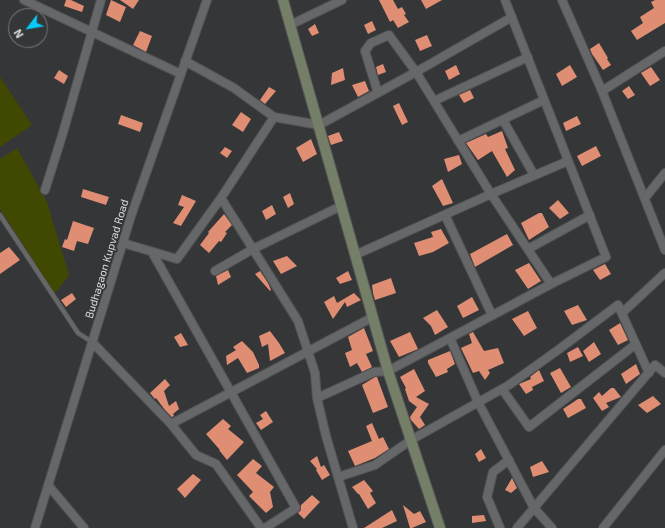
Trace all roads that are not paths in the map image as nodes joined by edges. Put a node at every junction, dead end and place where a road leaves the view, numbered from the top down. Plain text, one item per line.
1 (24, 0) edge
2 (102, 0) edge
3 (207, 0) edge
4 (283, 0) edge
5 (342, 0) edge
6 (505, 0) edge
7 (562, 0) edge
8 (512, 17) junction
9 (290, 25) junction
10 (92, 32) junction
11 (665, 51) edge
12 (528, 57) junction
13 (186, 61) junction
14 (416, 72) junction
15 (181, 74) junction
16 (602, 91) junction
17 (378, 93) junction
18 (544, 100) junction
19 (434, 101) junction
20 (274, 117) junction
21 (503, 120) junction
22 (319, 125) junction
23 (458, 141) junction
24 (568, 161) junction
25 (665, 173) edge
26 (534, 175) junction
27 (45, 190) dead end
28 (491, 194) junction
29 (221, 198) junction
30 (645, 198) junction
31 (342, 206) junction
32 (0, 215) edge
33 (445, 215) junction
34 (590, 215) junction
35 (123, 243) junction
36 (253, 249) junction
37 (528, 249) junction
38 (665, 250) edge
39 (152, 252) junction
40 (355, 255) junction
41 (215, 271) dead end
42 (665, 273) edge
43 (551, 284) junction
44 (622, 313) junction
45 (492, 315) junction
46 (373, 317) junction
47 (450, 338) junction
48 (92, 342) junction
49 (636, 344) junction
50 (308, 351) junction
51 (388, 371) junction
52 (665, 372) edge
53 (649, 373) junction
54 (502, 389) junction
55 (231, 392) junction
56 (317, 398) junction
57 (478, 402) junction
58 (171, 424) junction
59 (411, 440) junction
60 (665, 450) edge
61 (509, 460) junction
62 (338, 477) junction
63 (48, 485) junction
64 (534, 508) junction
65 (35, 528) edge
66 (84, 528) edge
67 (261, 528) edge
68 (265, 528) edge
69 (353, 528) edge
70 (440, 528) edge
71 (500, 528) edge
72 (517, 528) edge
73 (552, 528) edge
74 (603, 528) edge

1 - 10 street
2 - 10 street
3 - 13 street, Budhagaon Kupvad Road
4 - 9 street
5 - 9 street
6 - 8 street
7 - 16 street
8 - 12 street
8 - 14 street
9 - 22 street
10 - 15 street
10 - 27 street
11 - 16 street
12 - 18 street
12 - 19 street
13 - 15 street, Budhagaon Kupvad Road
13 - 20 street
14 - 17 street
14 - 17 street
14 - 19 street
15 - 35 street, Budhagaon Kupvad Road
16 - 30 street
17 - 22 street
18 - 21 street
18 - 24 street
19 - 23 street
20 - 22 street
20 - 29 street
21 - 23 street
21 - 26 street
22 - 31 street
23 - 28 street
24 - 26 street
24 - 34 street
25 - 30 street
26 - 28 street
28 - 33 street
28 - 37 street
29 - 36 street
29 - 39 street
30 - 38 street
31 - 36 street
31 - 40 street
32 - 48 lane
33 - 40 street
33 - 45 street
34 - 37 street
34 - 43 street
35 - 39 street
35 - 48 street, Budhagaon Kupvad Road
36 - 41 street
36 - 50 street
37 - 43 street
39 - 55 street
40 - 46 street
42 - 44 street
43 - 45 street
44 - 49 street
44 - 54 street
45 - 47 street
46 - 50 street
46 - 51 street
47 - 51 street
47 - 57 street
48 - 58 street
48 - 63 street, Budhagaon Kupvad Road
49 - 53 street
49 - 54 street
50 - 55 street
50 - 56 street
51 - 56 street
51 - 59 street
52 - 53 street
53 - 64 street
54 - 57 street
55 - 58 street
55 - 68 street
56 - 62 street
57 - 59 street
57 - 61 street
58 - 67 street
59 - 62 street
59 - 70 street
60 - 74 street
61 - 64 street
61 - 71 street
62 - 69 street
63 - 65 street, Budhagaon Kupvad Road
63 - 66 street
64 - 72 street
64 - 73 street

